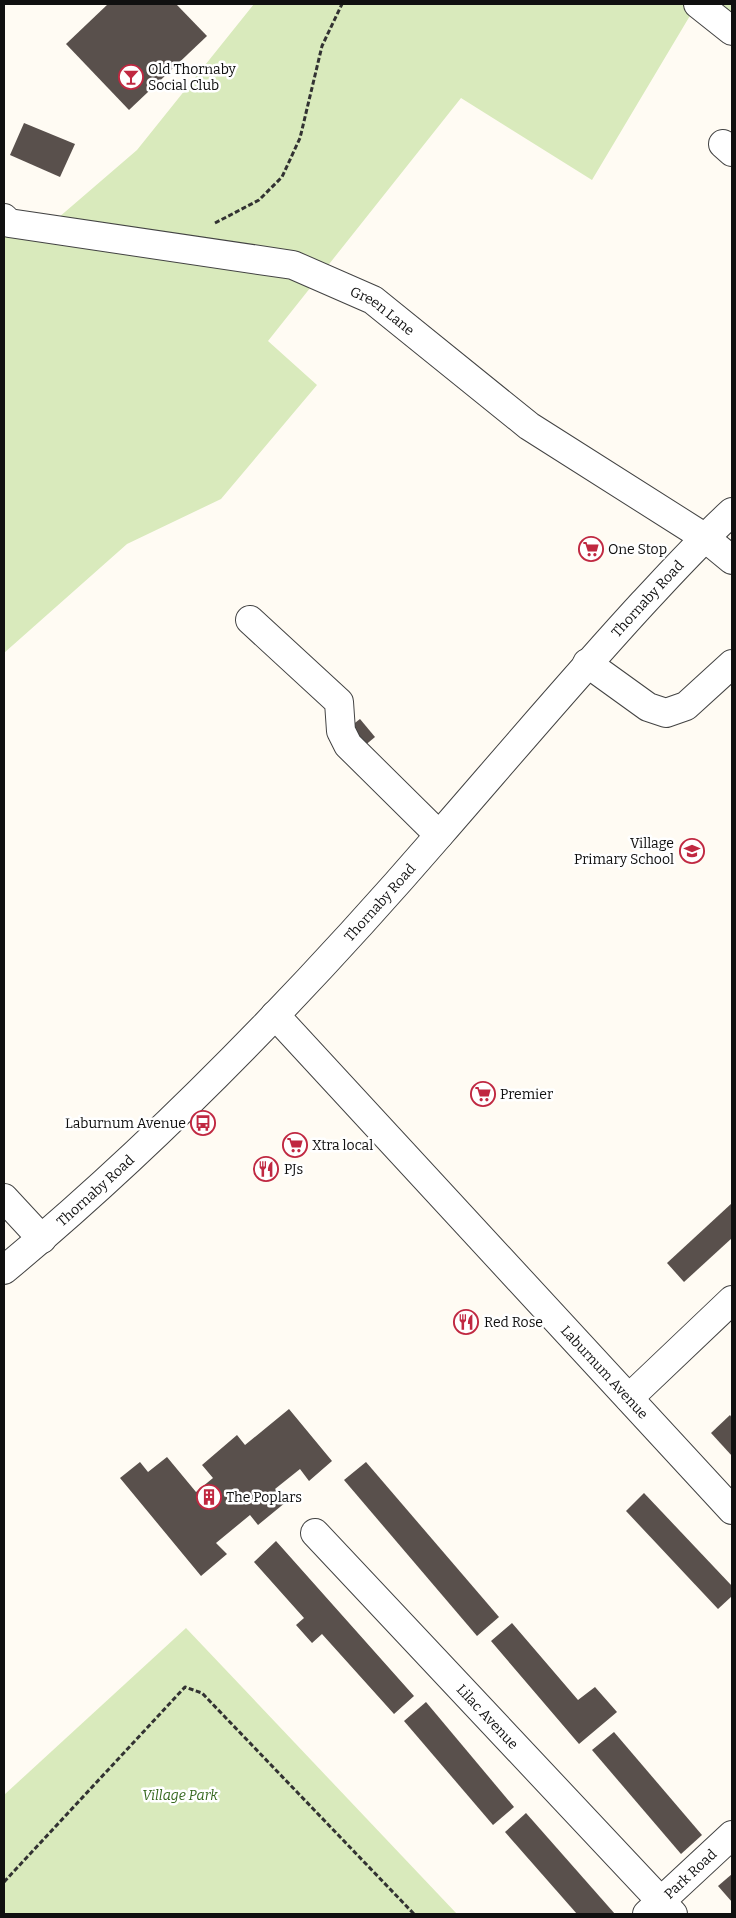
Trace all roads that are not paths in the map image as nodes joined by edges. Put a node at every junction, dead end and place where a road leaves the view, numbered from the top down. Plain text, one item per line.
1 (698, 4) edge
2 (732, 31) edge
3 (6, 223) edge
4 (732, 512) edge
5 (704, 537) junction
6 (732, 560) edge
7 (250, 620) dead end
8 (587, 663) junction
9 (732, 664) edge
10 (440, 835) junction
11 (275, 1015) junction
12 (4, 1198) edge
13 (42, 1239) junction
14 (4, 1270) edge
15 (732, 1300) edge
16 (629, 1398) junction
17 (732, 1510) edge
18 (315, 1533) dead end
19 (732, 1834) edge
20 (660, 1910) edge

1 - 2 street
3 - 5 street, Green Lane
4 - 5 street, Thornaby Road
5 - 6 street, Green Lane
5 - 8 street, Thornaby Road
7 - 10 street
8 - 9 street
8 - 10 street, Thornaby Road
10 - 11 street, Thornaby Road
11 - 13 street, Thornaby Road
11 - 16 street, Laburnum Avenue
12 - 13 street
13 - 14 street, Thornaby Road
15 - 16 street
16 - 17 street, Laburnum Avenue
18 - 20 street, Lilac Avenue
19 - 20 street, Park Road

